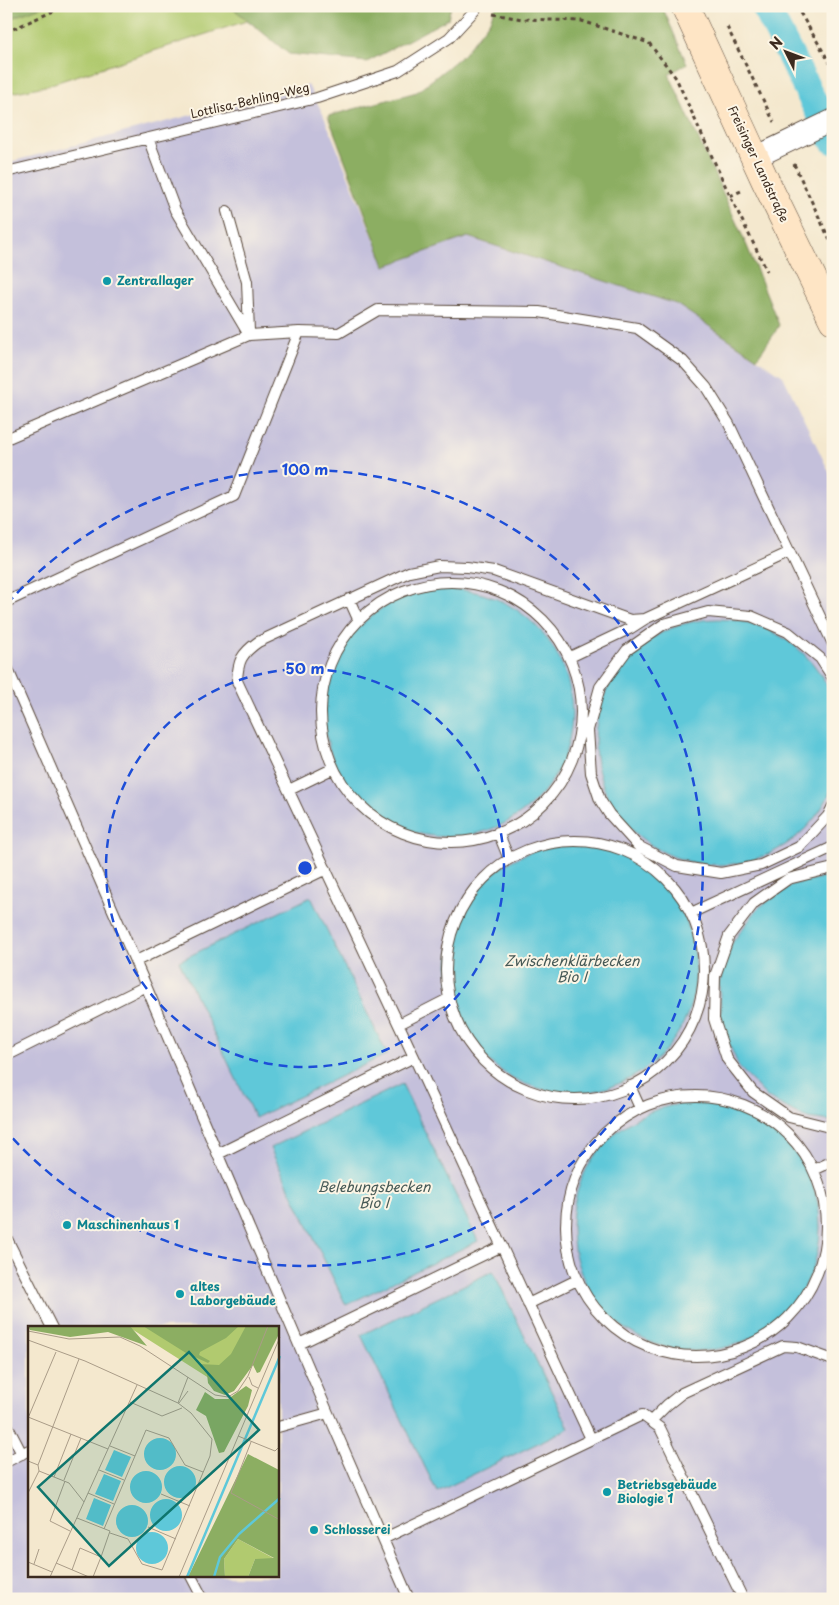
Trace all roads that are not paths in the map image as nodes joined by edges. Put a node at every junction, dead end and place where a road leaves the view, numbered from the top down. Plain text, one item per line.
1 (686, 6) edge
2 (476, 8) edge
3 (833, 120) edge
4 (148, 138) junction
5 (754, 158) junction
6 (6, 172) edge
7 (227, 211) dead end
8 (833, 320) edge
9 (300, 332) junction
10 (249, 335) junction
11 (6, 439) edge
12 (788, 553) junction
13 (349, 599) junction
14 (6, 602) edge
15 (659, 613) junction
16 (358, 619) junction
17 (645, 619) junction
18 (664, 624) junction
19 (833, 644) edge
20 (570, 657) junction
21 (6, 665) edge
22 (833, 678) edge
23 (584, 729) junction
24 (332, 769) junction
25 (288, 790) junction
26 (833, 806) edge
27 (498, 832) junction
28 (833, 847) edge
29 (645, 855) junction
30 (778, 857) junction
31 (509, 859) junction
32 (833, 868) edge
33 (326, 869) junction
34 (786, 875) junction
35 (691, 913) junction
36 (136, 961) junction
37 (703, 982) junction
38 (715, 982) junction
39 (146, 986) junction
40 (448, 999) junction
41 (399, 1024) junction
42 (6, 1056) edge
43 (414, 1057) junction
44 (630, 1086) junction
45 (771, 1105) junction
46 (640, 1108) junction
47 (766, 1116) junction
48 (833, 1128) edge
49 (218, 1154) junction
50 (833, 1161) edge
51 (814, 1170) junction
52 (6, 1237) edge
53 (829, 1243) edge
54 (502, 1246) junction
55 (577, 1280) junction
56 (528, 1304) junction
57 (51, 1326) edge
58 (299, 1344) junction
59 (748, 1345) junction
60 (754, 1359) junction
61 (833, 1360) edge
62 (328, 1413) junction
63 (651, 1421) junction
64 (6, 1423) edge
65 (279, 1427) edge
66 (591, 1439) junction
67 (25, 1452) edge
68 (6, 1462) edge
69 (383, 1539) junction
70 (192, 1578) edge
71 (203, 1599) edge
72 (409, 1599) edge
73 (743, 1599) edge

1 - 5 main road, Freisinger Landstraße
2 - 4 lane, Lottlisa-Behling-Weg
3 - 5 street
4 - 6 lane, Lottlisa-Behling-Weg
4 - 10 lane
5 - 8 main road, Freisinger Landstraße
7 - 10 lane
9 - 10 lane
9 - 12 lane
9 - 14 lane
10 - 11 lane
12 - 15 lane
12 - 19 lane
13 - 16 lane
13 - 17 lane
13 - 25 lane
15 - 17 lane
15 - 18 lane
16 - 20 lane
16 - 24 lane
17 - 20 lane
18 - 22 lane
18 - 23 lane
20 - 23 lane
21 - 36 lane
23 - 27 lane
23 - 29 lane
24 - 25 lane
24 - 27 lane
25 - 33 lane
26 - 30 lane
27 - 31 lane
28 - 34 lane
29 - 30 lane
29 - 31 lane
29 - 35 lane
30 - 34 lane
31 - 40 lane
32 - 34 lane
33 - 36 lane
33 - 41 lane
34 - 35 lane
34 - 38 lane
35 - 37 lane
36 - 39 lane
37 - 38 lane
37 - 44 lane
38 - 45 lane
39 - 42 lane
39 - 49 lane
40 - 41 lane
40 - 44 lane
41 - 43 lane
43 - 49 lane
43 - 54 lane
44 - 46 lane
45 - 47 lane
45 - 48 lane
46 - 47 lane
46 - 55 lane
47 - 51 lane
49 - 58 lane
50 - 51 lane
51 - 53 lane
52 - 57 lane
53 - 59 lane
54 - 56 lane
54 - 58 lane
55 - 56 lane
55 - 59 lane
56 - 66 lane
58 - 62 lane
59 - 60 lane
60 - 61 lane
60 - 63 lane
62 - 65 lane
62 - 69 lane
63 - 66 lane
63 - 73 lane
64 - 67 lane
66 - 69 lane
67 - 68 lane
69 - 72 lane
70 - 71 lane

